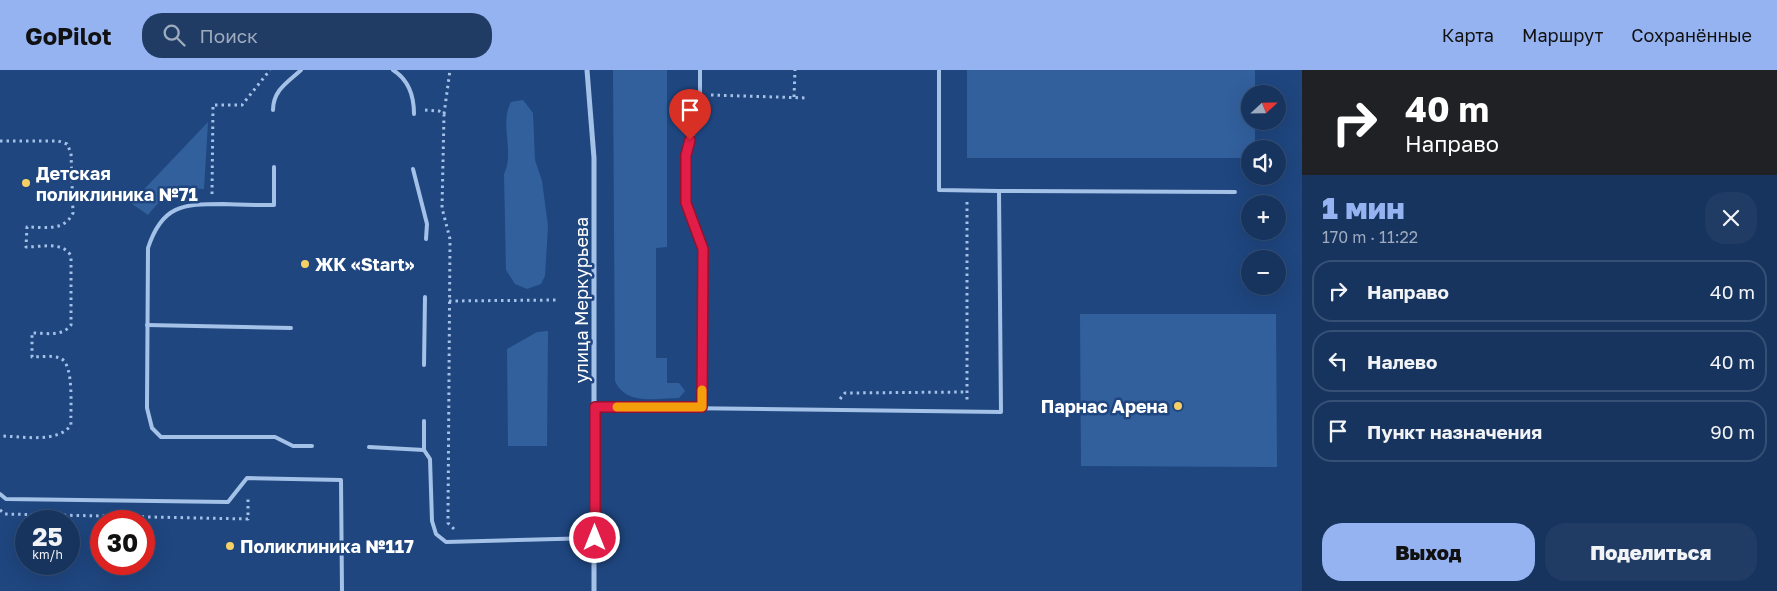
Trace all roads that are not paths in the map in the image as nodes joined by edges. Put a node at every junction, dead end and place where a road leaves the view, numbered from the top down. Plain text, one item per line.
1 (301, 70) edge
2 (393, 70) edge
3 (587, 70) edge
4 (700, 70) edge
5 (939, 70) edge
6 (273, 110) dead end
7 (414, 114) dead end
8 (274, 167) dead end
9 (413, 169) dead end
10 (999, 191) junction
11 (1235, 192) dead end
12 (426, 239) dead end
13 (426, 297) dead end
14 (147, 325) junction
15 (291, 328) dead end
16 (424, 365) dead end
17 (595, 407) junction
18 (702, 407) junction
19 (424, 421) dead end
20 (312, 446) dead end
21 (369, 447) dead end
22 (424, 450) junction
23 (0, 494) edge
24 (595, 538) junction
25 (342, 591) edge
26 (594, 591) edge

1 - 6 lane
2 - 7 lane
3 - 17 street, улица Меркурьева
4 - 18 lane
5 - 10 lane
8 - 14 lane
9 - 12 lane
10 - 11 lane
10 - 18 lane
13 - 16 lane
14 - 15 lane
14 - 20 lane
17 - 18 lane
17 - 24 street, улица Меркурьева
19 - 22 lane
21 - 22 lane
22 - 24 lane
23 - 25 lane
24 - 26 street, улица Меркурьева

